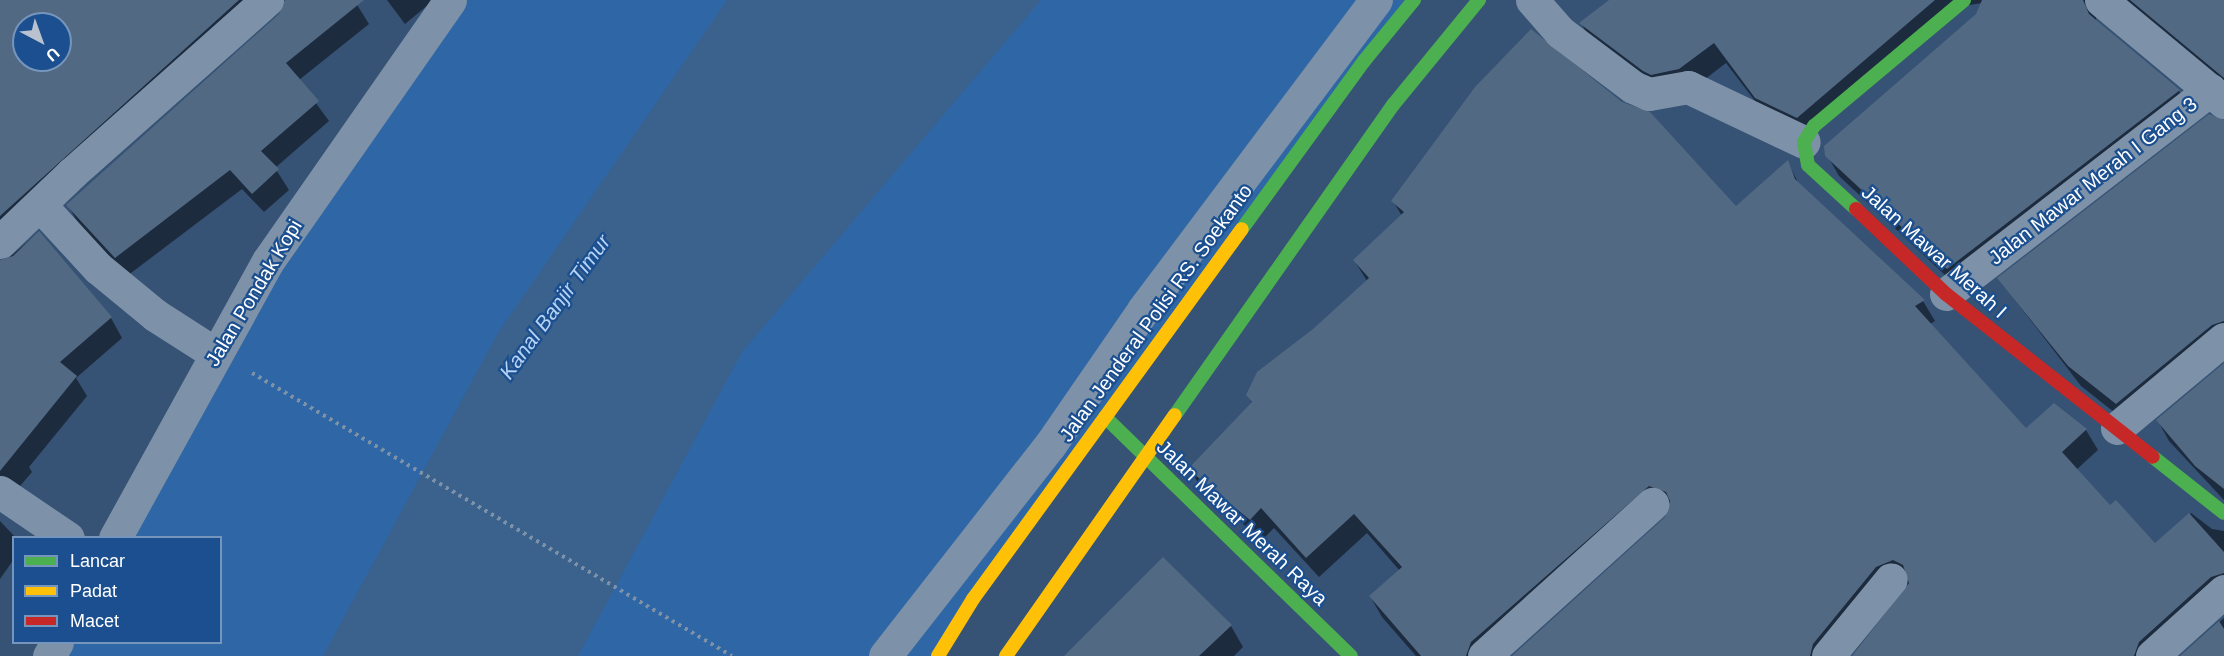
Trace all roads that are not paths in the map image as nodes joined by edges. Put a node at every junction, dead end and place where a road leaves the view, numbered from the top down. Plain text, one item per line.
1 (267, 0) edge
2 (450, 0) edge
3 (1376, 0) edge
4 (1414, 0) edge
5 (1479, 0) edge
6 (1532, 0) edge
7 (1964, 0) edge
8 (2101, 0) edge
9 (2217, 96) edge
10 (1804, 142) junction
11 (40, 205) junction
12 (0, 242) edge
13 (1946, 294) junction
14 (2224, 339) edge
15 (216, 354) junction
16 (1105, 417) junction
17 (2117, 428) junction
18 (1146, 457) junction
19 (0, 492) edge
20 (1652, 504) dead end
21 (2224, 513) edge
22 (66, 536) edge
23 (116, 536) edge
24 (1891, 579) dead end
25 (2224, 591) edge
26 (885, 656) edge
27 (938, 656) edge
28 (1006, 656) edge
29 (1351, 656) edge
30 (1485, 656) edge
31 (1828, 656) edge
32 (2152, 656) edge

1 - 11 street
2 - 15 street, Jalan Pondak Kopi
3 - 26 street
4 - 16 main road, Jalan Jenderal Polisi RS. Soekanto
5 - 18 main road
6 - 10 street
7 - 10 main road
8 - 9 street
9 - 13 street, Jalan Mawar Merah I Gang 3
10 - 13 main road, Jalan Mawar Merah I
11 - 12 street
11 - 15 street
13 - 17 main road, Jalan Mawar Merah I
14 - 17 street
15 - 23 street, Jalan Pondak Kopi
16 - 18 main road, Jalan Mawar Merah Raya
16 - 27 main road, Jalan Jenderal Polisi RS. Soekanto
17 - 21 main road, Jalan Mawar Merah I
18 - 28 main road
18 - 29 main road, Jalan Mawar Merah Raya
19 - 22 street
20 - 30 street
24 - 31 street
25 - 32 street

